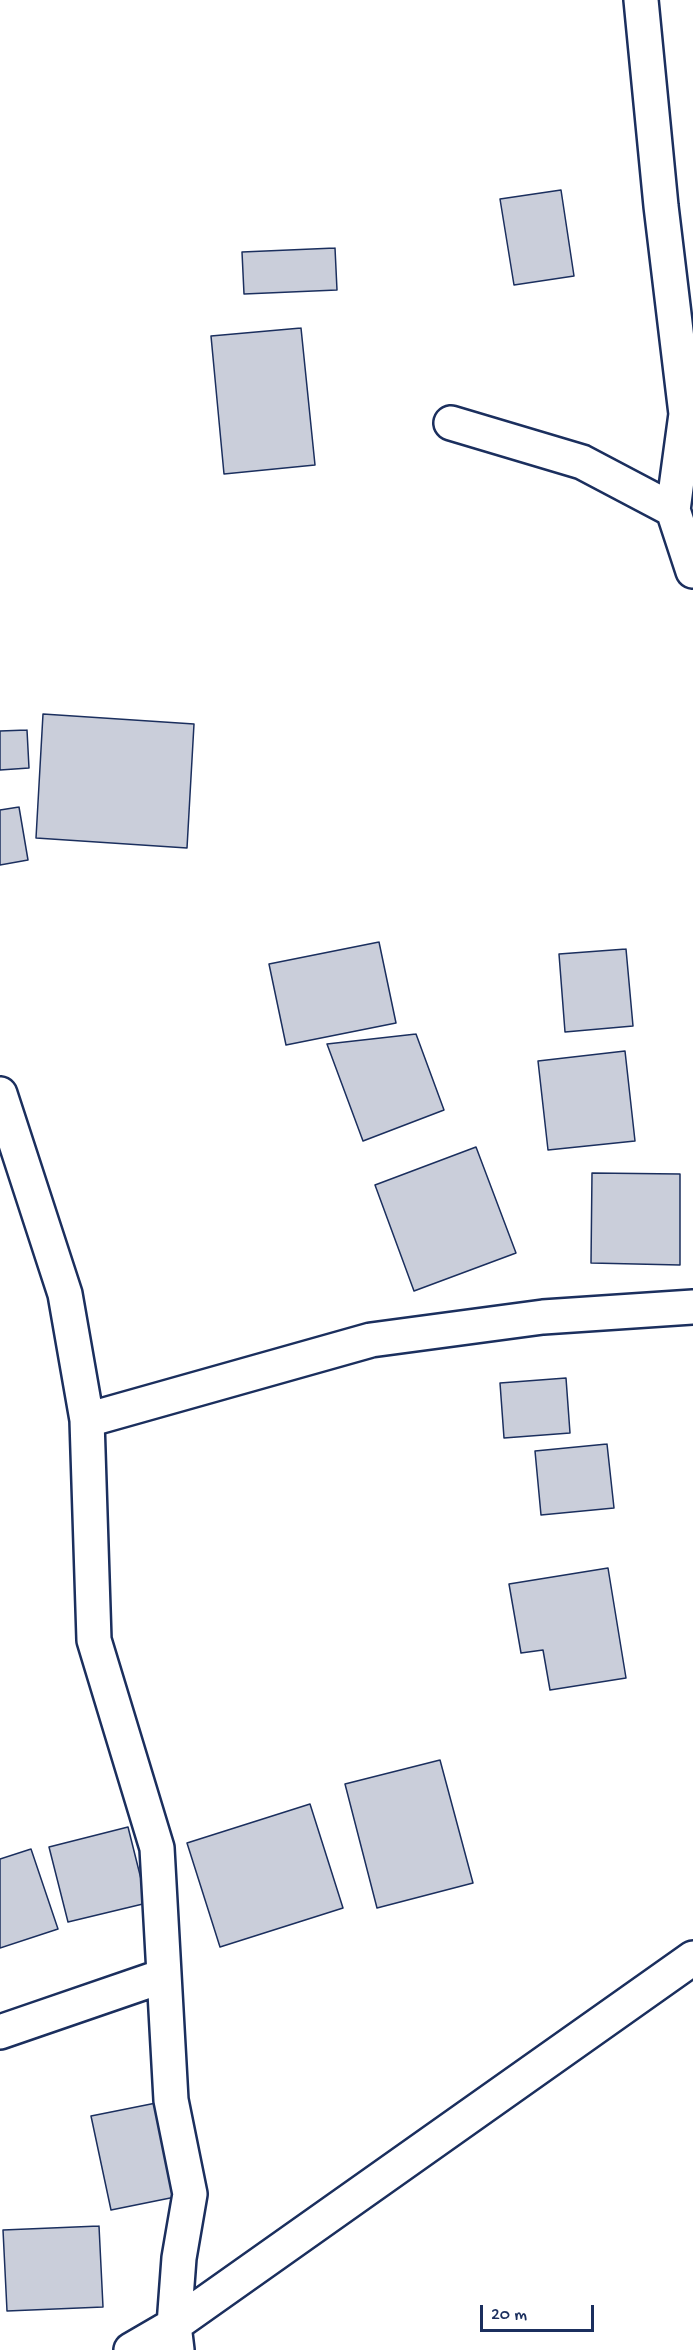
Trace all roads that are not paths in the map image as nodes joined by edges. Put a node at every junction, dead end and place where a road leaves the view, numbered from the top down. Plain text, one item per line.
1 (641, 0) edge
2 (451, 423) dead end
3 (673, 510) junction
4 (693, 571) edge
5 (0, 1094) edge
6 (693, 1307) edge
7 (87, 1420) junction
8 (693, 1958) edge
9 (163, 1976) junction
10 (0, 2032) edge
11 (176, 2338) edge
12 (131, 2350) edge

1 - 3 street
2 - 3 street
3 - 4 street
5 - 7 street
6 - 7 street
7 - 9 street
8 - 11 street
9 - 10 street
9 - 11 street
11 - 12 street

